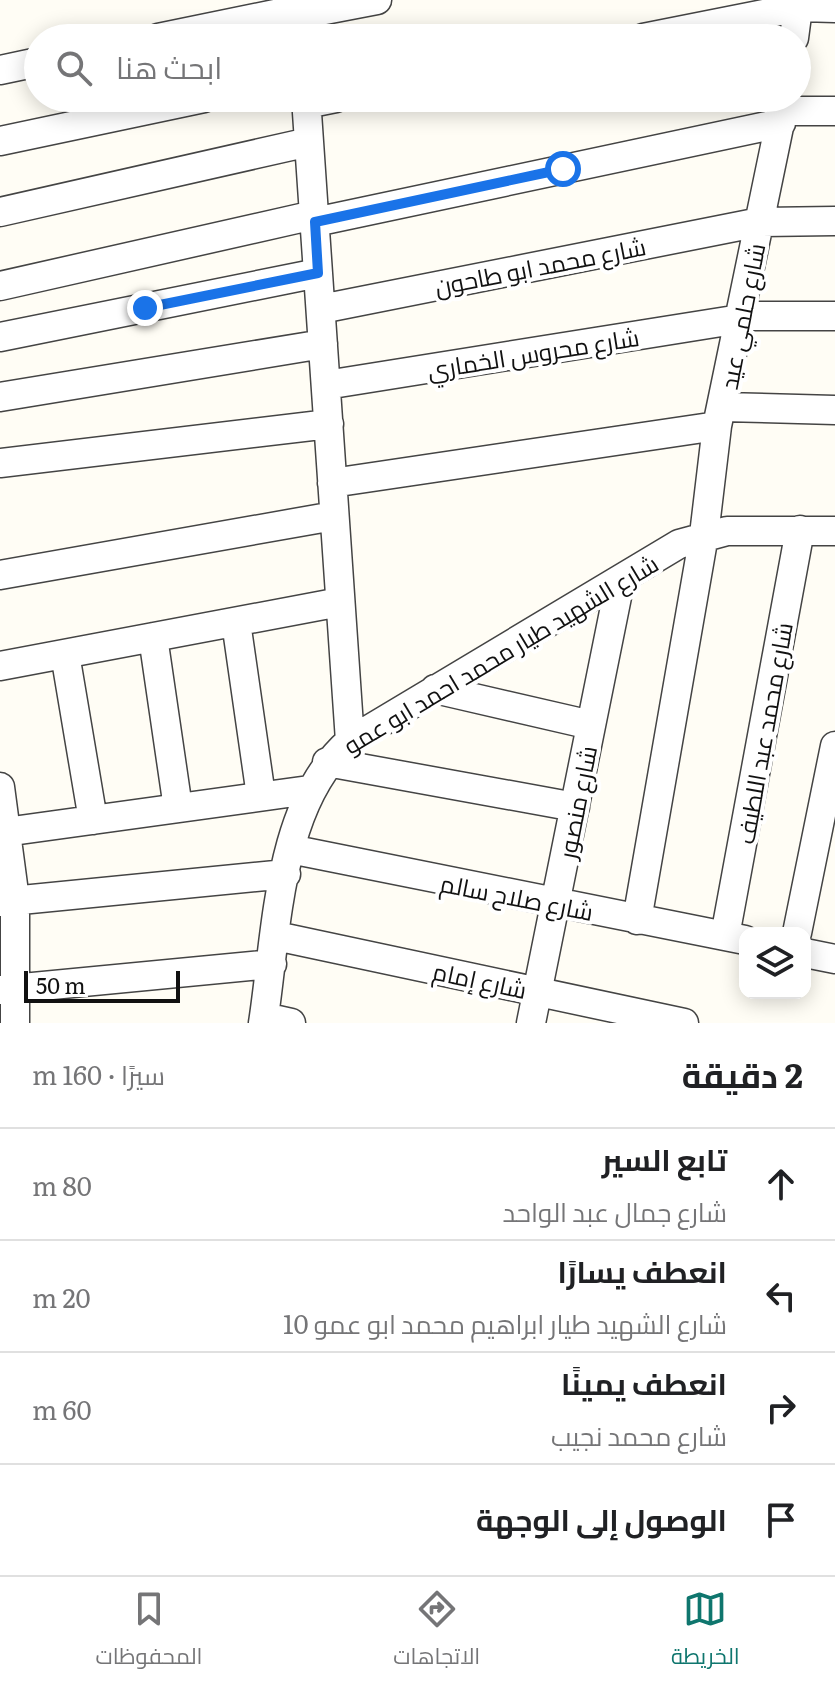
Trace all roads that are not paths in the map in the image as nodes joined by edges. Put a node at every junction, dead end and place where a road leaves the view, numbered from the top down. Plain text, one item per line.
1 (377, 0) edge
2 (799, 4) edge
3 (835, 8) edge
4 (304, 15) edge
5 (247, 24) edge
6 (707, 24) edge
7 (796, 24) edge
8 (24, 65) edge
9 (0, 70) edge
10 (811, 111) edge
11 (835, 111) edge
12 (138, 112) edge
13 (307, 112) edge
14 (779, 112) edge
15 (783, 112) edge
16 (0, 141) edge
17 (309, 142) junction
18 (0, 212) edge
19 (315, 218) junction
20 (835, 221) edge
21 (760, 222) junction
22 (318, 273) junction
23 (0, 286) edge
24 (321, 309) junction
25 (835, 316) edge
26 (740, 318) junction
27 (0, 337) edge
28 (323, 344) junction
29 (326, 385) junction
30 (0, 397) edge
31 (835, 410) edge
32 (720, 416) junction
33 (329, 424) junction
34 (0, 463) edge
35 (332, 483) junction
36 (334, 516) junction
37 (800, 530) junction
38 (835, 531) edge
39 (704, 535) junction
40 (0, 575) edge
41 (620, 582) junction
42 (340, 602) junction
43 (236, 622) junction
44 (153, 637) junction
45 (65, 654) junction
46 (0, 666) edge
47 (435, 689) junction
48 (591, 725) junction
49 (350, 741) junction
50 (835, 746) edge
51 (327, 762) junction
52 (309, 790) junction
53 (261, 796) junction
54 (575, 807) junction
55 (178, 808) junction
56 (2, 809) edge
57 (93, 820) junction
58 (288, 862) junction
59 (8, 901) edge
60 (555, 903) junction
61 (637, 920) junction
62 (798, 927) edge
63 (735, 938) edge
64 (274, 950) junction
65 (811, 954) edge
66 (835, 959) edge
67 (9, 989) edge
68 (537, 992) junction
69 (272, 1021) edge
70 (15, 1023) edge
71 (531, 1023) edge
72 (684, 1023) edge

1 - 4 street
2 - 3 street
2 - 6 street
2 - 7 street
4 - 5 street
8 - 9 street
10 - 11 street
12 - 16 street
13 - 17 street
14 - 19 street
15 - 21 street, شارع حلمي عيد
17 - 18 street
17 - 19 street
19 - 22 street
19 - 23 street
20 - 21 street, شارع محمد ابو طاحون
21 - 24 street, شارع محمد ابو طاحون
21 - 26 street, شارع حلمي عيد
22 - 24 street
22 - 27 street
24 - 28 street
25 - 26 street, شارع محروس الخماري
26 - 29 street, شارع محروس الخماري
26 - 32 street, شارع حلمي عيد
28 - 29 street
28 - 30 street
29 - 33 street
31 - 32 street
32 - 35 street
32 - 39 street, شارع حلمي عيد
33 - 34 street
33 - 35 street
35 - 36 street
36 - 40 street
36 - 42 street
37 - 38 street
37 - 39 street
37 - 63 street, شارع محمد عبد اللطيف
39 - 41 street, شارع الشهيد طيار محمد احمد ابو عمو
39 - 61 street, شارع حلمي عيد
41 - 47 street, شارع الشهيد طيار محمد احمد ابو عمو
41 - 48 street, شارع منصور
42 - 43 street
42 - 49 street
43 - 44 street
43 - 53 street
44 - 45 street
44 - 55 street
45 - 46 street
45 - 57 street
47 - 48 street
47 - 49 street, شارع الشهيد طيار محمد احمد ابو عمو
48 - 54 street, شارع منصور
49 - 51 street, شارع الشهيد طيار محمد احمد ابو عمو
50 - 62 street
51 - 52 street, شارع الشهيد طيار محمد احمد ابو عمو
51 - 54 street
52 - 53 street
52 - 58 street, شارع الشهيد طيار محمد احمد ابو عمو
53 - 55 street
54 - 60 street, شارع منصور
55 - 57 street
56 - 57 street
56 - 59 street
58 - 59 street, شارع صلاح سالم
58 - 60 street, شارع صلاح سالم
58 - 64 street, شارع الشهيد طيار محمد احمد ابو عمو
59 - 67 street
60 - 61 street, شارع صلاح سالم
60 - 68 street, شارع منصور
61 - 63 street, شارع صلاح سالم
64 - 67 street, شارع إمام
64 - 68 street, شارع إمام
64 - 69 street, شارع الشهيد طيار محمد احمد ابو عمو
65 - 66 street
67 - 70 street
68 - 71 street, شارع منصور
68 - 72 street, شارع إمام

